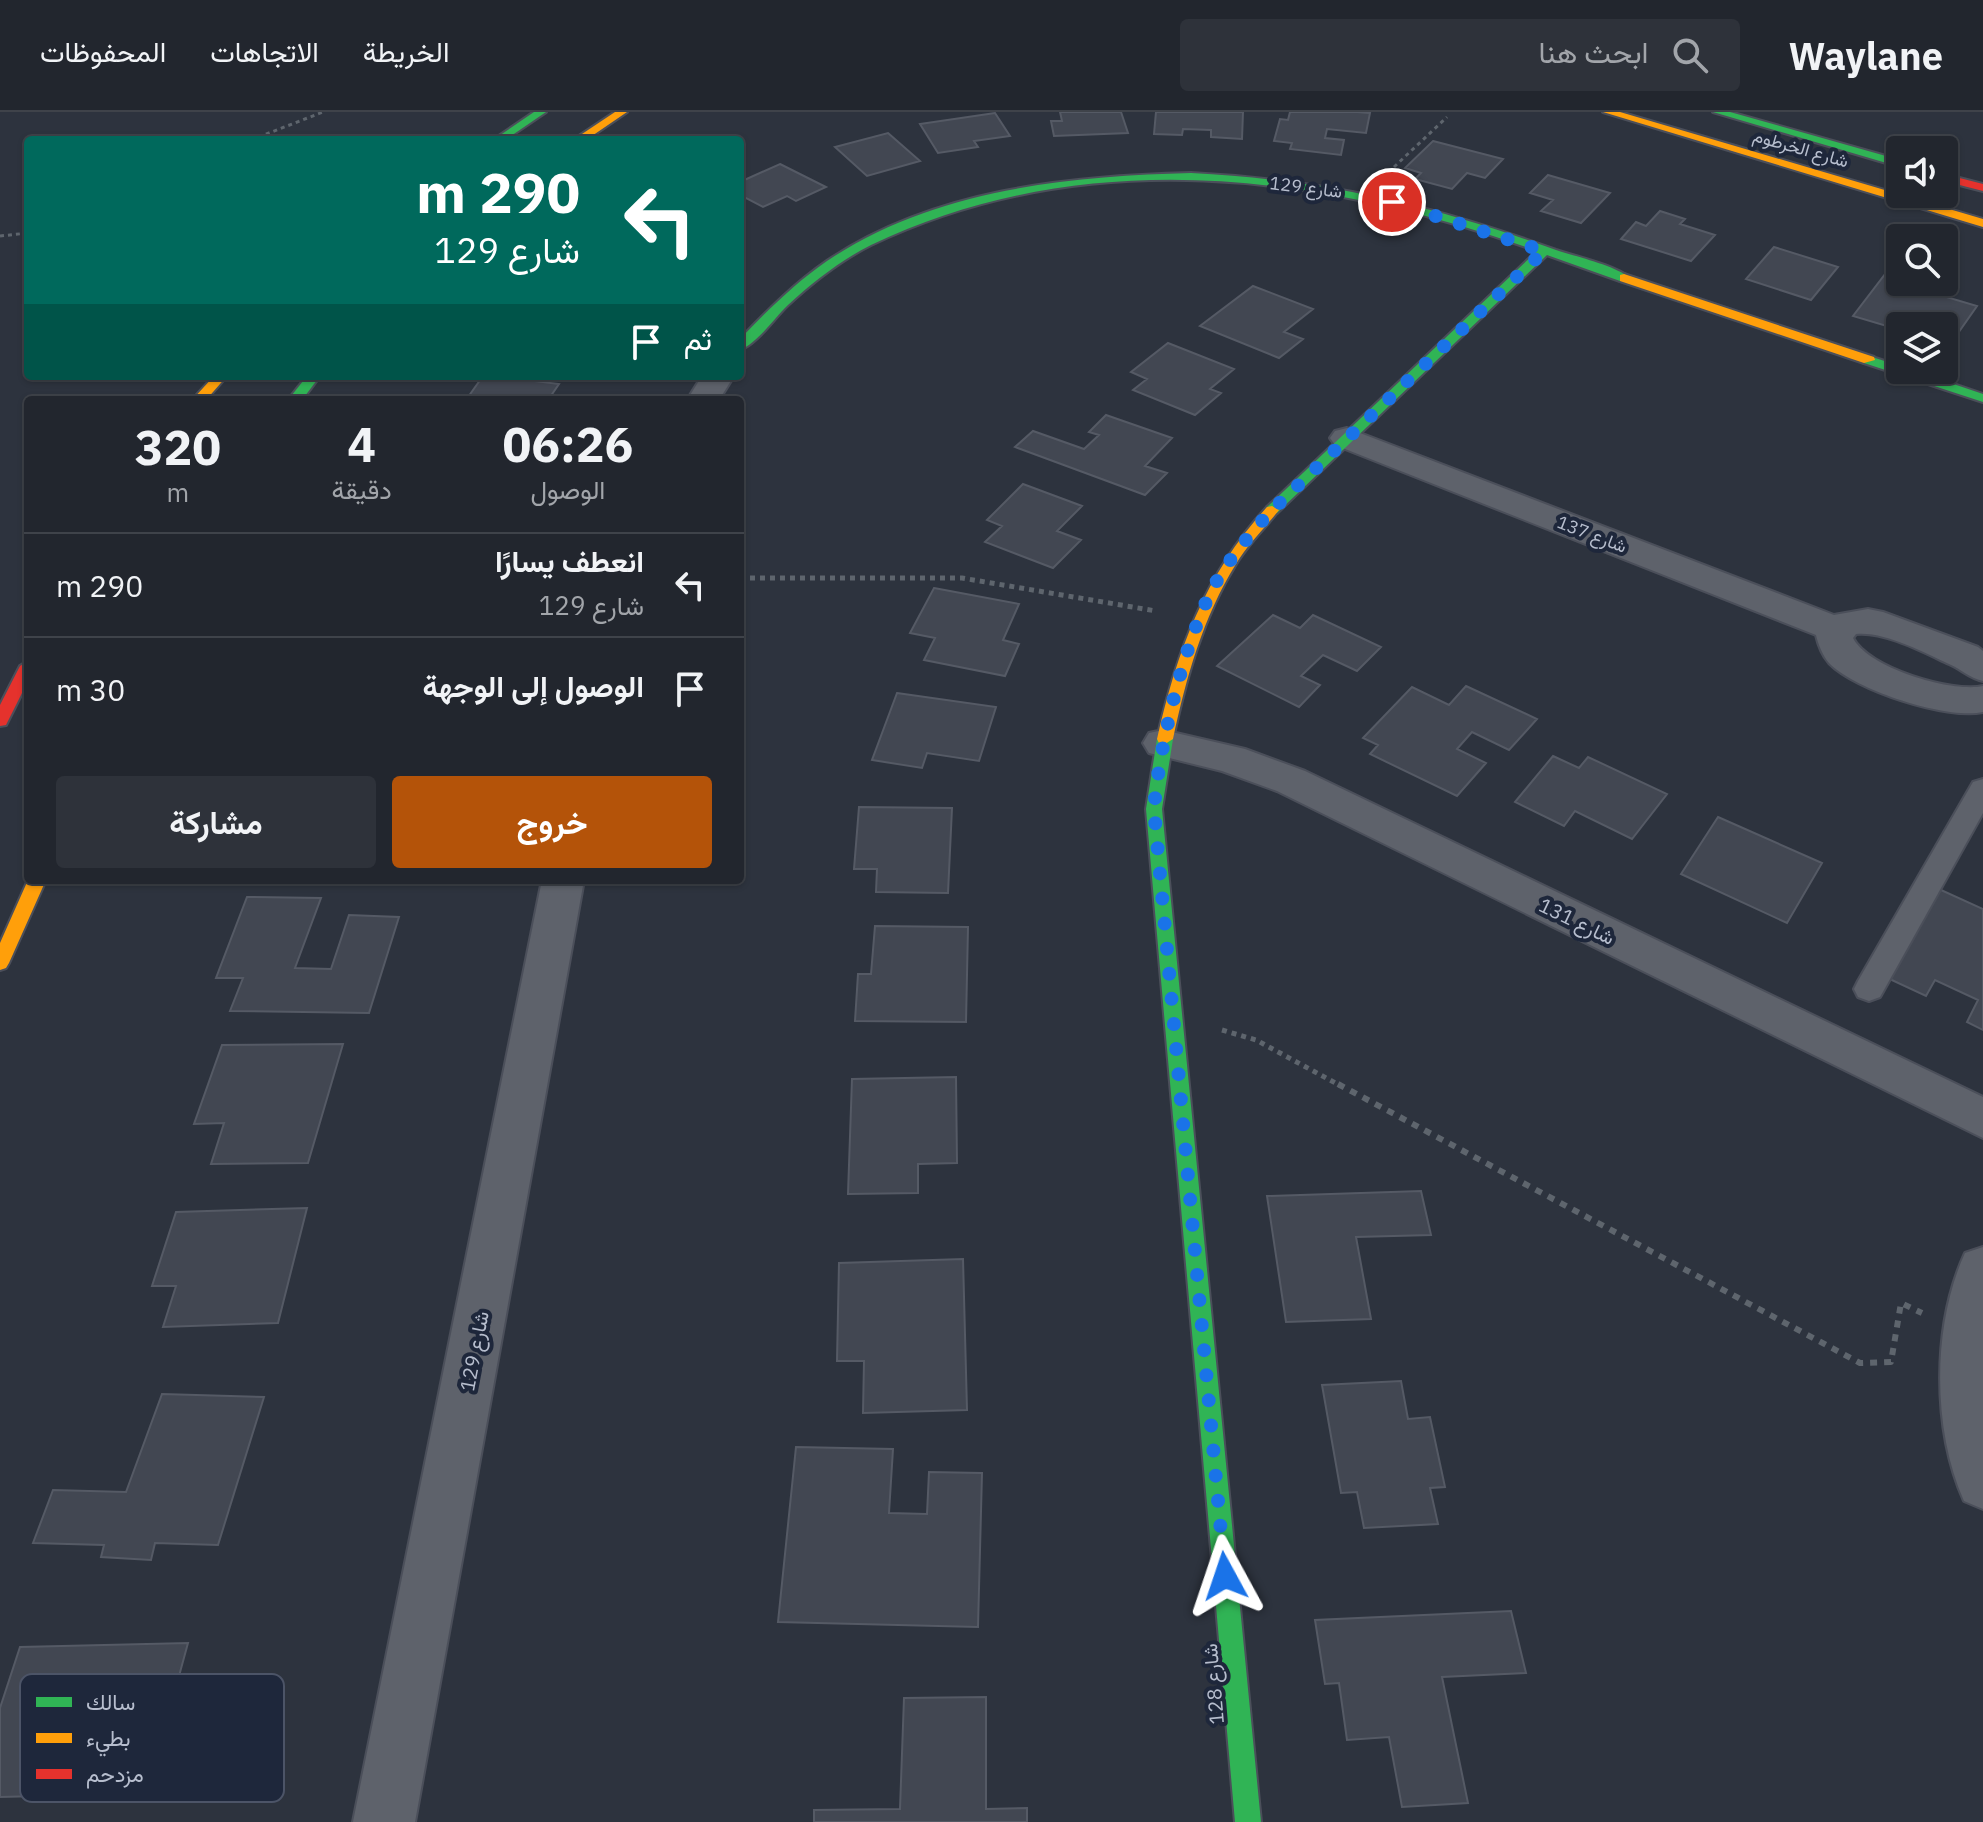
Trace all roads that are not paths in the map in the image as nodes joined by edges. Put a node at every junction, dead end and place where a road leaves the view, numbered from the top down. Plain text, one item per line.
1 (541, 112) edge
2 (622, 112) edge
3 (1608, 112) edge
4 (1718, 112) edge
5 (504, 136) edge
6 (584, 136) edge
7 (1886, 160) edge
8 (1958, 181) edge
9 (1983, 188) edge
10 (1983, 223) edge
11 (1544, 251) junction
12 (744, 341) edge
13 (217, 380) edge
14 (311, 380) edge
15 (203, 396) edge
16 (298, 396) edge
17 (1983, 398) edge
18 (1347, 438) junction
19 (1837, 630) junction
20 (1983, 669) edge
21 (24, 674) edge
22 (1983, 700) edge
23 (0, 721) edge
24 (1163, 743) junction
25 (1983, 789) edge
26 (35, 884) edge
27 (562, 884) edge
28 (0, 963) edge
29 (1869, 989) dead end
30 (1983, 1119) edge
31 (1983, 1269) edge
32 (1983, 1483) edge
33 (384, 1822) edge
34 (1248, 1822) edge

1 - 5 street
2 - 6 street
3 - 10 street, شارع الخرطوم
4 - 7 street, شارع الخرطوم
8 - 9 street
11 - 12 street, شارع 129
11 - 17 street, شارع 129
11 - 18 street, شارع 128
13 - 15 street
14 - 16 street
18 - 19 street, شارع 137
18 - 24 street, شارع 128
19 - 20 street
19 - 22 street
21 - 23 street
24 - 30 street, شارع 131
24 - 34 street, شارع 128
25 - 29 lane
26 - 28 street
27 - 33 street, شارع 129
31 - 32 street

